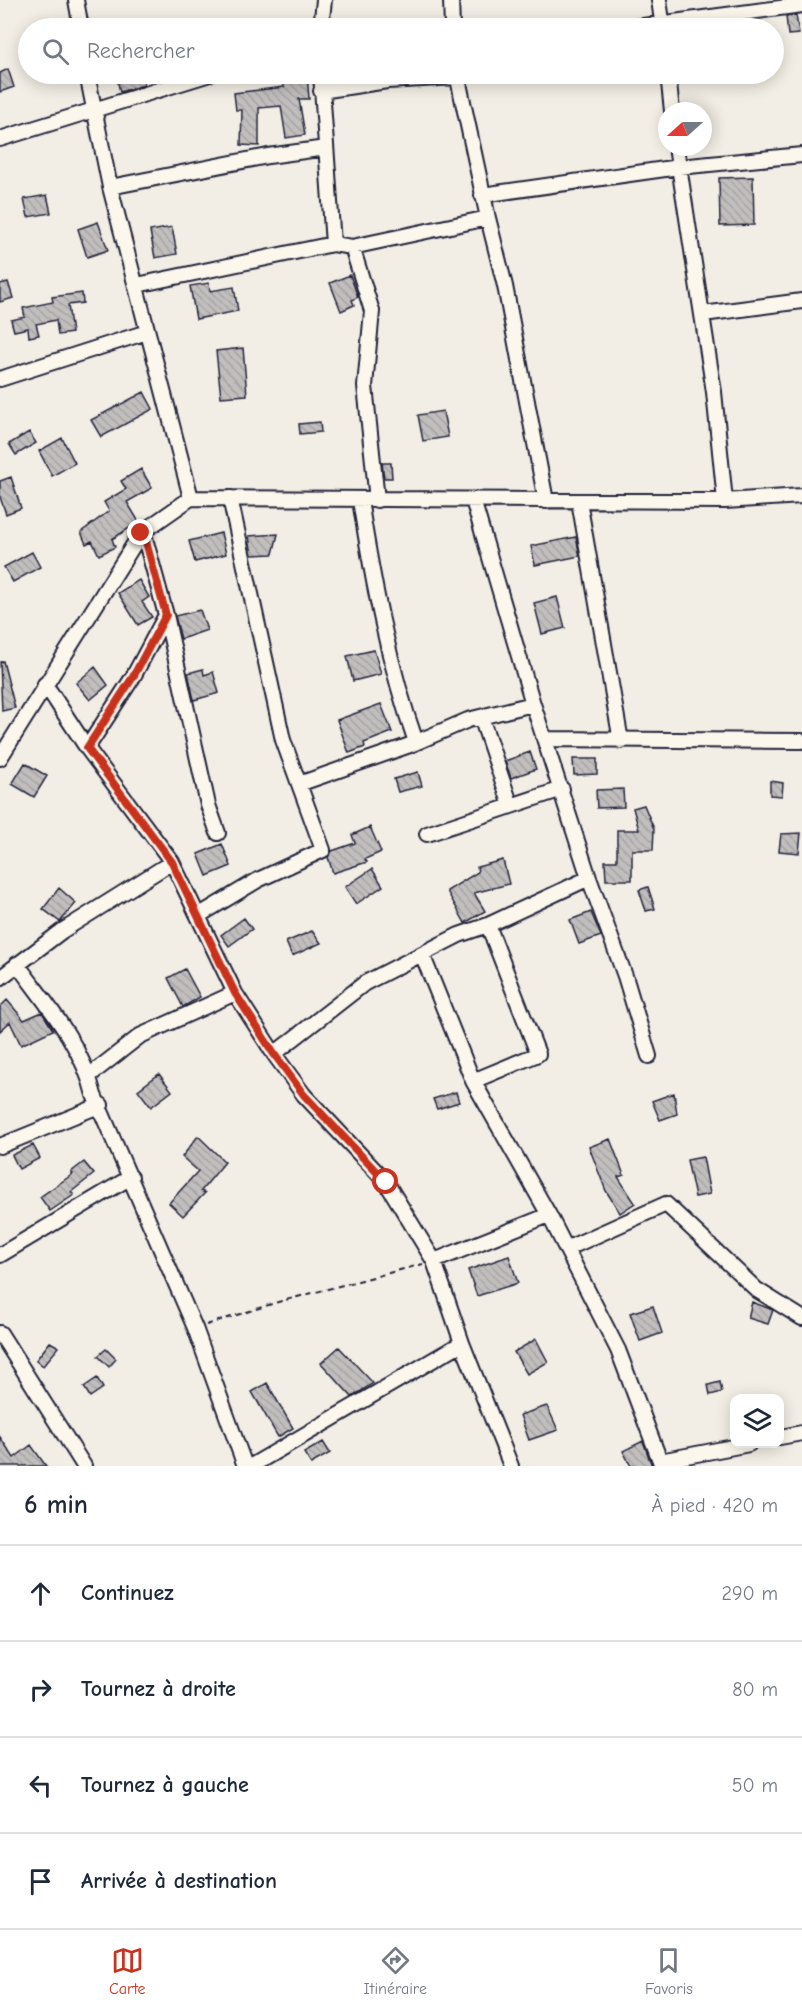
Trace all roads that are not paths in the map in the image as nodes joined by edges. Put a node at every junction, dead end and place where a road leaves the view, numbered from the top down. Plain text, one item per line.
1 (76, 0) edge
2 (324, 0) edge
3 (452, 0) edge
4 (659, 0) edge
5 (802, 5) edge
6 (79, 18) edge
7 (322, 18) edge
8 (452, 18) edge
9 (662, 18) edge
10 (720, 18) edge
11 (89, 84) edge
12 (178, 84) edge
13 (321, 84) edge
14 (367, 84) edge
15 (460, 84) edge
16 (669, 84) edge
17 (321, 91) junction
18 (671, 102) edge
19 (93, 111) junction
20 (0, 139) edge
21 (326, 148) junction
22 (802, 155) edge
23 (677, 156) edge
24 (679, 167) junction
25 (110, 187) junction
26 (482, 195) junction
27 (488, 218) junction
28 (333, 244) junction
29 (352, 247) junction
30 (137, 285) junction
31 (802, 301) edge
32 (703, 314) junction
33 (147, 332) junction
34 (0, 379) edge
35 (802, 496) edge
36 (191, 498) junction
37 (230, 498) junction
38 (360, 500) junction
39 (377, 500) junction
40 (473, 500) junction
41 (546, 501) junction
42 (579, 501) junction
43 (725, 501) junction
44 (143, 531) junction
45 (166, 615) junction
46 (45, 684) junction
47 (533, 704) junction
48 (481, 717) junction
49 (545, 740) junction
50 (621, 741) junction
51 (802, 741) edge
52 (416, 742) junction
53 (87, 748) junction
54 (0, 758) edge
55 (299, 784) junction
56 (562, 789) junction
57 (511, 806) junction
58 (218, 833) dead end
59 (427, 834) dead end
60 (172, 862) junction
61 (589, 878) junction
62 (198, 916) junction
63 (488, 925) junction
64 (423, 954) junction
65 (17, 964) junction
66 (0, 978) edge
67 (235, 993) junction
68 (274, 1054) junction
69 (649, 1056) dead end
70 (90, 1075) junction
71 (473, 1081) junction
72 (100, 1106) junction
73 (0, 1146) edge
74 (131, 1177) junction
75 (549, 1215) junction
76 (566, 1249) junction
77 (0, 1255) edge
78 (434, 1261) junction
79 (802, 1318) edge
80 (0, 1333) edge
81 (462, 1343) junction
82 (802, 1433) edge
83 (784, 1436) edge
84 (730, 1448) edge
85 (661, 1464) edge
86 (84, 1466) edge
87 (245, 1466) edge
88 (251, 1466) edge
89 (511, 1466) edge

1 - 6 street
2 - 7 street
3 - 8 street
4 - 9 street
5 - 10 street
11 - 19 street
12 - 19 street
13 - 17 street
14 - 17 street
15 - 26 street
16 - 18 street
17 - 21 street
19 - 20 street
19 - 25 street
21 - 25 street
21 - 28 street
22 - 24 street
23 - 24 street
24 - 26 street
24 - 32 street
25 - 30 street
26 - 27 street
27 - 29 street
27 - 41 street
28 - 29 street
28 - 30 street
29 - 39 street
30 - 33 street
31 - 32 street
32 - 43 street
33 - 34 street
33 - 36 street
35 - 43 street
36 - 37 street
36 - 44 street
37 - 38 street
37 - 55 street
38 - 39 street
38 - 52 street
39 - 40 street
40 - 41 street
40 - 47 street
41 - 42 street
42 - 43 street
42 - 50 street
44 - 45 street
44 - 46 street
45 - 53 street
45 - 58 street
46 - 53 street
46 - 54 street
47 - 48 street
47 - 49 street
48 - 52 street
48 - 57 street
49 - 50 street
49 - 56 street
50 - 51 street
52 - 55 street
53 - 60 street
55 - 62 street
56 - 57 street
56 - 61 street
57 - 59 street
60 - 62 street
60 - 65 street
61 - 63 street
61 - 69 street
62 - 67 street
63 - 64 street
63 - 71 street
64 - 68 street
64 - 71 street
65 - 66 street
65 - 70 street
67 - 68 street
67 - 70 street
68 - 78 street
70 - 72 street
71 - 75 street
72 - 73 street
72 - 74 street
74 - 77 street
74 - 87 street
75 - 76 street
75 - 78 street
76 - 79 street
76 - 85 street
78 - 81 street
80 - 86 street
81 - 88 street
81 - 89 street
82 - 83 street
84 - 85 street

